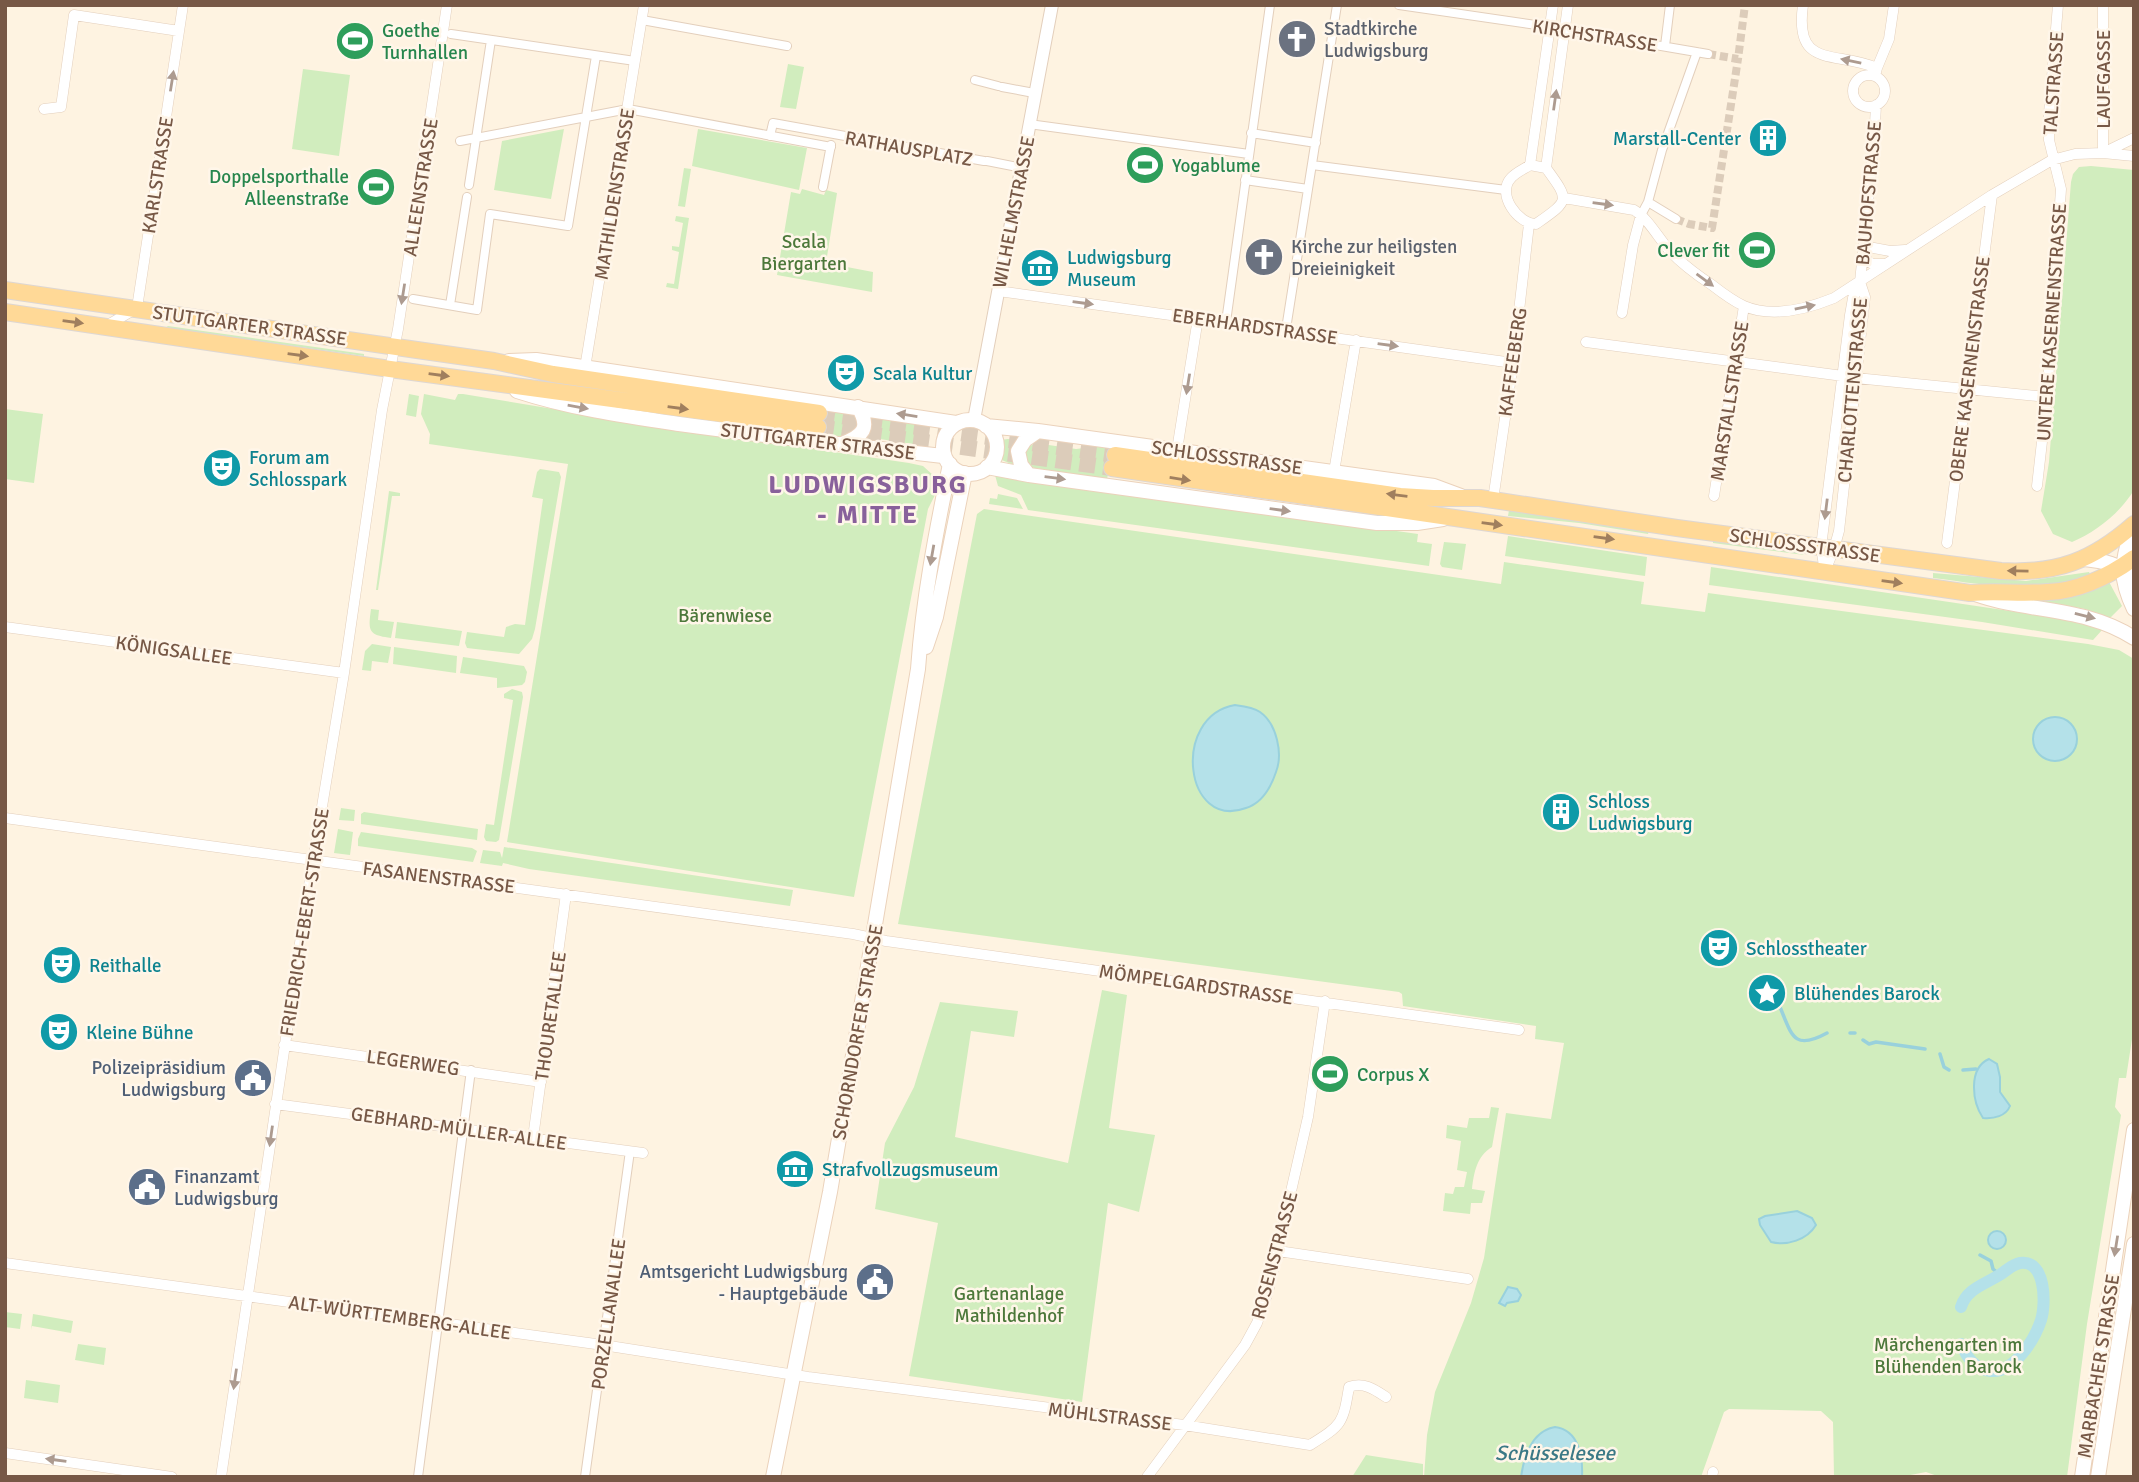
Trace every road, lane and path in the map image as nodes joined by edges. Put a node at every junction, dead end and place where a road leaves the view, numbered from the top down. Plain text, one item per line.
1 (183, 5) edge
2 (447, 5) edge
3 (644, 5) edge
4 (1052, 5) edge
5 (1269, 5) edge
6 (1338, 5) edge
7 (1399, 5) edge
8 (1553, 5) edge
9 (1568, 5) edge
10 (1670, 5) edge
11 (1803, 5) edge
12 (1894, 5) edge
13 (2058, 5) edge
14 (2103, 5) edge
15 (642, 20) junction
16 (1550, 27) junction
17 (1565, 29) junction
18 (179, 31) junction
19 (451, 34) dead end
20 (491, 40) junction
21 (787, 46) dead end
22 (1665, 46) junction
23 (1697, 52) junction
24 (1708, 54) tunnel mouth
25 (596, 56) junction
26 (635, 61) junction
27 (1876, 72) junction
28 (975, 80) dead end
29 (1034, 93) junction
30 (1876, 105) junction
31 (44, 109) dead end
32 (628, 109) junction
33 (587, 117) junction
34 (1030, 124) junction
35 (1251, 133) junction
36 (834, 135) junction
37 (770, 136) junction
38 (2134, 138) edge
39 (476, 139) junction
40 (460, 141) dead end
41 (1316, 143) junction
42 (831, 147) junction
43 (2104, 153) junction
44 (1249, 154) junction
45 (2134, 156) edge
46 (2052, 160) junction
47 (1312, 165) junction
48 (1530, 165) junction
49 (1022, 168) junction
50 (1546, 168) junction
51 (1245, 180) junction
52 (468, 185) dead end
53 (823, 187) dead end
54 (1308, 189) junction
55 (1506, 190) junction
56 (1992, 195) junction
57 (467, 197) dead end
58 (1564, 198) junction
59 (1648, 202) junction
60 (1642, 215) junction
61 (1676, 219) tunnel mouth
62 (1530, 224) junction
63 (1863, 246) junction
64 (1906, 250) junction
65 (1886, 264) junction
66 (1860, 282) junction
67 (5, 290) edge
68 (998, 291) junction
69 (413, 299) dead end
70 (450, 305) junction
71 (1744, 306) junction
72 (137, 309) junction
73 (5, 312) edge
74 (1622, 313) dead end
75 (1198, 318) junction
76 (1226, 322) junction
77 (105, 326) junction
78 (1286, 329) junction
79 (1356, 340) junction
80 (1586, 342) dead end
81 (395, 346) junction
82 (494, 361) junction
83 (1735, 362) junction
84 (1513, 363) junction
85 (585, 368) junction
86 (390, 369) junction
87 (1843, 376) junction
88 (1856, 378) junction
89 (489, 382) junction
90 (1965, 390) junction
91 (2047, 397) junction
92 (858, 407) junction
93 (956, 423) junction
94 (980, 423) junction
95 (1038, 430) junction
96 (842, 445) junction
97 (1177, 450) junction
98 (946, 460) junction
99 (987, 467) junction
100 (1334, 472) junction
101 (965, 473) junction
102 (1029, 475) junction
103 (2037, 486) dead end
104 (1714, 496) dead end
105 (1465, 498) junction
106 (1493, 500) junction
107 (1447, 518) junction
108 (2133, 524) edge
109 (1947, 543) dead end
110 (1828, 548) junction
111 (2084, 559) junction
112 (2131, 567) edge
113 (1825, 572) junction
114 (1970, 593) junction
115 (2134, 610) edge
116 (5, 627) edge
117 (2134, 638) edge
118 (918, 669) junction
119 (344, 673) junction
120 (5, 818) edge
121 (313, 861) junction
122 (566, 894) junction
123 (872, 939) junction
124 (1325, 1001) junction
125 (1519, 1030) dead end
126 (284, 1045) junction
127 (471, 1070) junction
128 (541, 1082) junction
129 (275, 1104) junction
130 (464, 1129) junction
131 (2134, 1130) edge
132 (533, 1138) junction
133 (630, 1151) junction
134 (643, 1153) dead end
135 (2134, 1244) edge
136 (1278, 1251) junction
137 (5, 1264) edge
138 (1468, 1279) dead end
139 (247, 1296) junction
140 (439, 1323) junction
141 (603, 1345) junction
142 (793, 1375) junction
143 (1386, 1397) dead end
144 (1184, 1426) junction
145 (5, 1453) edge
146 (172, 1477) edge
147 (221, 1477) edge
148 (418, 1477) edge
149 (586, 1477) edge
150 (773, 1477) edge
151 (1147, 1477) edge
152 (2082, 1477) edge
153 (2098, 1477) edge

1 - 18 street, KARLSTRASSE
2 -> 81 street, ALLEENSTRASSE
3 - 15 street, MATHILDENSTRASSE
4 - 29 street, WILHELMSTRASSE
5 - 35 street
6 - 41 street
7 - 16 street, KIRCHSTRASSE
8 - 16 street
9 - 17 street
10 - 22 street
27 -> 11 street
12 - 27 street, BAUHOFSTRASSE
13 - 46 street, TALSTRASSE
14 - 43 street, LAUFGASSE
15 - 21 street
15 - 26 street, MATHILDENSTRASSE
16 - 17 street, KIRCHSTRASSE
16 - 48 street
17 - 22 street, KIRCHSTRASSE
50 -> 17 street
18 - 31 street
72 -> 18 street, KARLSTRASSE
19 - 20 street
20 - 25 street
20 - 39 street
22 - 23 street, KIRCHSTRASSE
23 - 24 street, KIRCHSTRASSE
23 - 59 street
25 - 26 street
25 - 33 street
26 - 32 street, MATHILDENSTRASSE
27 - 30 street, BAUHOFSTRASSE
27 - 30 street, BAUHOFSTRASSE
28 - 29 street
29 - 34 street, WILHELMSTRASSE
30 - 63 street, BAUHOFSTRASSE
32 - 33 street
32 - 37 street, RATHAUSPLATZ
32 - 85 street, MATHILDENSTRASSE
33 - 39 street
33 - 70 street
34 - 44 street
34 - 49 street, WILHELMSTRASSE
35 - 41 street
35 - 44 street
36 - 37 street, RATHAUSPLATZ
36 - 42 street, RATHAUSPLATZ
36 - 49 street, RATHAUSPLATZ
37 - 42 street, RATHAUSPLATZ
38 - 43 street
39 - 40 street
39 - 52 street
41 - 47 street
42 - 53 street, RATHAUSPLATZ
43 - 45 street
43 - 46 street
44 - 51 street
46 - 56 street
46 - 91 street, UNTERE KASERNENSTRASSE
47 - 54 street
47 - 55 street
48 - 50 street
48 - 55 street
49 - 68 street, WILHELMSTRASSE
50 - 58 street
51 - 54 street
51 - 76 street
54 - 78 street
55 - 62 street
56 - 64 street
56 - 90 street, OBERE KASERNENSTRASSE
57 - 70 street
58 -> 60 street
58 - 62 street
59 - 60 street
59 - 61 street
60 -> 71 street
60 - 74 street
62 - 84 street, KAFFEEBERG
63 - 64 street
63 - 65 street
63 - 66 street, BAUHOFSTRASSE
64 - 65 street
65 - 66 street
71 -> 66 street
66 - 87 street, CHARLOTTENSTRASSE
66 - 88 street, CHARLOTTENSTRASSE
67 - 72 main road, STUTTGARTER STRASSE
68 -> 75 street, EBERHARDSTRASSE
68 - 94 street, WILHELMSTRASSE
69 - 70 street
71 - 83 street, MARSTALLSTRASSE
72 - 77 street
72 - 81 main road, STUTTGARTER STRASSE
73 -> 77 main road, STUTTGARTER STRASSE
75 - 76 street, EBERHARDSTRASSE
75 -> 97 street
76 - 78 street, EBERHARDSTRASSE
77 -> 86 main road, STUTTGARTER STRASSE
78 - 79 street, EBERHARDSTRASSE
79 -> 84 street, EBERHARDSTRASSE
79 - 100 street
80 - 83 street
81 - 82 main road, STUTTGARTER STRASSE
81 - 86 street, ALLEENSTRASSE
82 - 85 main road, STUTTGARTER STRASSE
89 -> 82 main road, STUTTGARTER STRASSE
83 - 87 street
83 - 104 street, MARSTALLSTRASSE
84 - 106 street, KAFFEEBERG
85 - 92 main road, STUTTGARTER STRASSE
86 -> 89 main road, STUTTGARTER STRASSE
86 - 119 street, FRIEDRICH-EBERT-STRASSE
87 -> 110 street, CHARLOTTENSTRASSE
88 - 90 street
88 - 110 street, CHARLOTTENSTRASSE
89 -> 96 main road, STUTTGARTER STRASSE
90 - 91 street
90 - 109 street, OBERE KASERNENSTRASSE
91 - 103 street, UNTERE KASERNENSTRASSE
93 -> 92 main road, STUTTGARTER STRASSE
92 - 96 main road
93 - 94 main road
93 - 98 main road
94 - 95 main road, SCHLOSSSTRASSE
94 - 99 main road
95 - 97 main road, SCHLOSSSTRASSE
95 - 102 main road
96 - 98 main road, STUTTGARTER STRASSE
97 - 100 main road, SCHLOSSSTRASSE
98 - 101 main road
98 -> 118 main road, SCHORNDORFER STRASSE
99 - 101 main road
99 - 102 main road, SCHLOSSSTRASSE
100 - 105 main road, SCHLOSSSTRASSE
101 - 118 main road, SCHORNDORFER STRASSE
102 -> 107 main road, SCHLOSSSTRASSE
105 - 106 main road, SCHLOSSSTRASSE
105 -> 107 main road, SCHLOSSSTRASSE
106 - 110 main road, SCHLOSSSTRASSE
107 -> 113 main road, SCHLOSSSTRASSE
108 - 111 main road, SCHLOSSSTRASSE
108 - 112 main road
111 -> 110 main road, SCHLOSSSTRASSE
110 - 113 street, CHARLOTTENSTRASSE
111 - 112 main road
112 - 114 main road, SCHLOSSSTRASSE
112 - 115 main road
113 -> 114 main road, SCHLOSSSTRASSE
114 -> 117 main road
116 - 119 street, KÖNIGSALLEE
118 - 123 main road, SCHORNDORFER STRASSE
119 - 121 street, FRIEDRICH-EBERT-STRASSE
120 - 121 street, FASANENSTRASSE
121 - 122 street, FASANENSTRASSE
121 - 126 street, FRIEDRICH-EBERT-STRASSE
122 - 123 street, FASANENSTRASSE
122 - 128 street, THOURETALLEE
123 - 124 street, MÖMPELGARDSTRASSE
123 - 142 main road, SCHORNDORFER STRASSE
124 - 125 street, MÖMPELGARDSTRASSE
124 - 136 street, ROSENSTRASSE
126 - 127 street, LEGERWEG
126 - 129 street, FRIEDRICH-EBERT-STRASSE
127 - 128 street, LEGERWEG
127 - 130 street
128 - 132 street, THOURETALLEE
129 - 130 street, GEBHARD-MÜLLER-ALLEE
129 -> 139 street, FRIEDRICH-EBERT-STRASSE
130 - 132 street, GEBHARD-MÜLLER-ALLEE
130 - 140 street
131 -> 152 main road, MARBACHER STRASSE
132 - 133 street, GEBHARD-MÜLLER-ALLEE
133 - 134 street, GEBHARD-MÜLLER-ALLEE
133 - 141 street, PORZELLANALLEE
135 - 153 main road, MARBACHER STRASSE
136 - 138 street
136 - 144 street, ROSENSTRASSE
137 - 139 street, ALT-WÜRTTEMBERG-ALLEE
139 - 140 street, ALT-WÜRTTEMBERG-ALLEE
139 -> 147 street, FRIEDRICH-EBERT-STRASSE
140 - 141 street, ALT-WÜRTTEMBERG-ALLEE
140 - 148 street
141 - 142 street, ALT-WÜRTTEMBERG-ALLEE
141 - 149 street, PORZELLANALLEE
142 - 144 street, MÜHLSTRASSE
142 - 150 main road, SCHORNDORFER STRASSE
143 - 144 street, MÜHLSTRASSE
144 - 151 street, ROSENSTRASSE
146 -> 145 street

